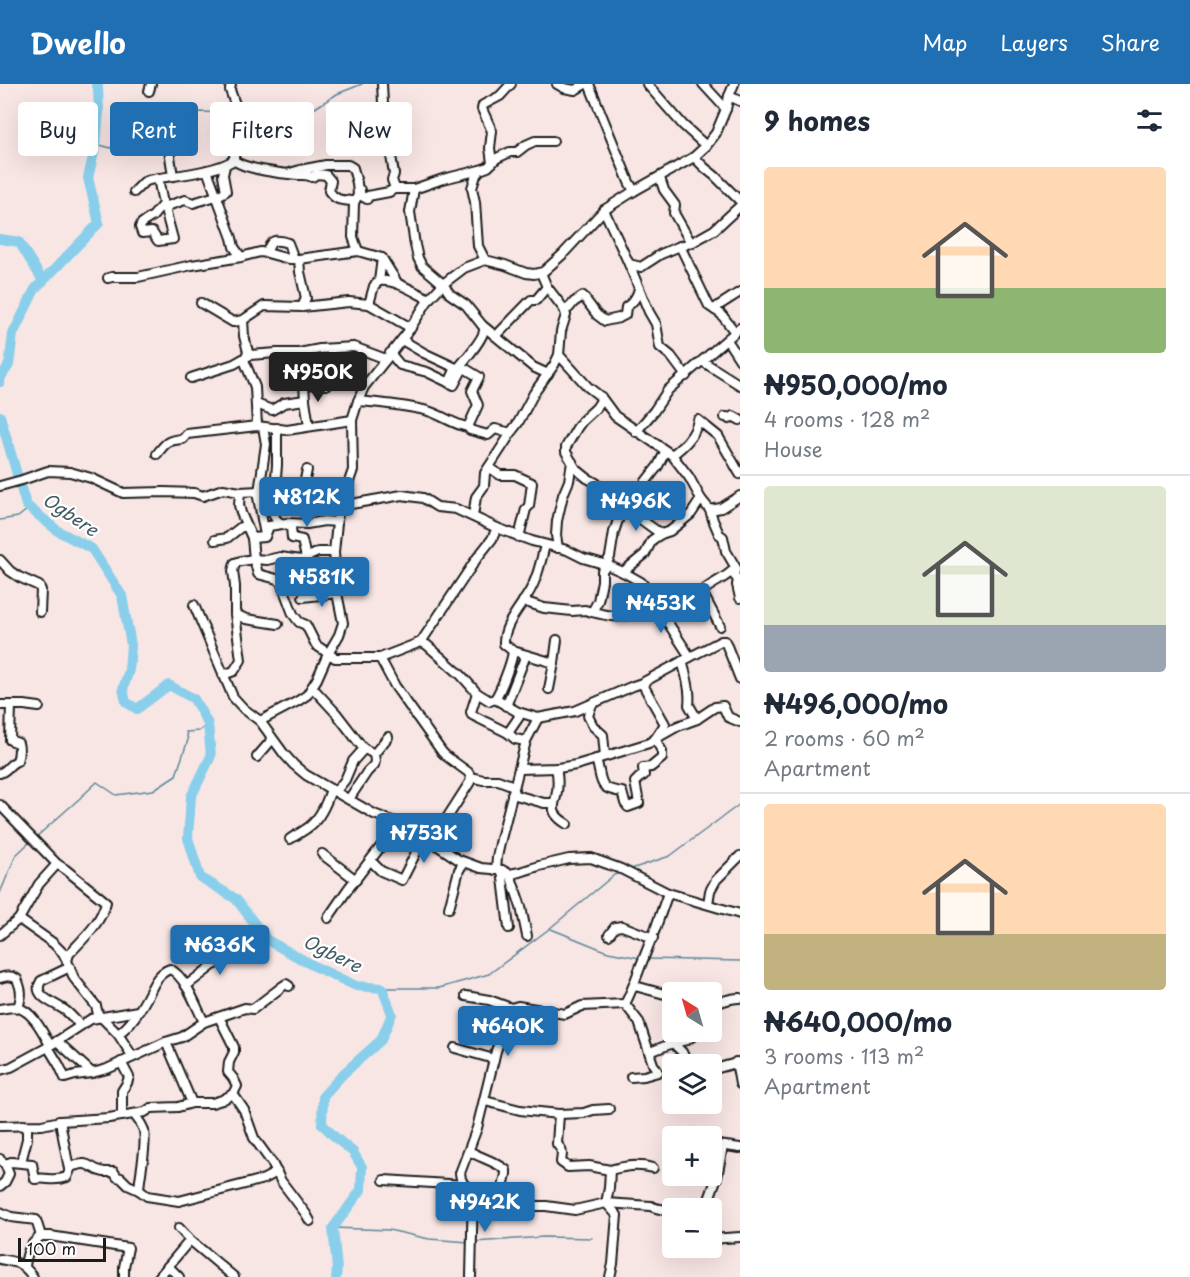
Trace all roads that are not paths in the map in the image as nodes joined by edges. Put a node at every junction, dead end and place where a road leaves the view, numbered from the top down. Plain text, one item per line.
1 (231, 84) edge
2 (382, 84) edge
3 (511, 84) edge
4 (557, 84) edge
5 (587, 84) edge
6 (647, 84) edge
7 (704, 84) edge
8 (734, 84) edge
9 (729, 96) junction
10 (740, 101) edge
11 (726, 109) junction
12 (553, 141) dead end
13 (705, 146) junction
14 (170, 156) edge
15 (694, 157) junction
16 (234, 160) junction
17 (492, 163) junction
18 (225, 165) junction
19 (207, 170) junction
20 (480, 170) junction
21 (290, 174) junction
22 (173, 176) junction
23 (660, 177) junction
24 (158, 178) junction
25 (357, 183) junction
26 (394, 189) junction
27 (414, 189) junction
28 (634, 191) junction
29 (134, 192) dead end
30 (216, 197) junction
31 (740, 201) edge
32 (354, 203) junction
33 (740, 207) edge
34 (604, 210) junction
35 (691, 243) junction
36 (680, 246) junction
37 (358, 251) junction
38 (267, 253) junction
39 (241, 257) junction
40 (382, 258) junction
41 (297, 259) junction
42 (485, 260) junction
43 (629, 264) junction
44 (541, 273) junction
45 (108, 278) dead end
46 (379, 281) junction
47 (398, 284) junction
48 (444, 284) junction
49 (547, 287) junction
50 (639, 287) junction
51 (740, 292) edge
52 (429, 299) junction
53 (201, 303) dead end
54 (369, 304) junction
55 (302, 307) junction
56 (564, 309) junction
57 (715, 310) junction
58 (243, 320) junction
59 (482, 325) junction
60 (411, 328) junction
61 (738, 330) edge
62 (496, 336) junction
63 (402, 340) junction
64 (727, 340) junction
65 (331, 349) junction
66 (302, 353) junction
67 (559, 355) junction
68 (248, 356) junction
69 (388, 356) junction
70 (740, 360) edge
71 (702, 361) junction
72 (456, 368) junction
73 (548, 374) junction
74 (686, 376) junction
75 (191, 378) dead end
76 (450, 383) junction
77 (303, 384) junction
78 (740, 385) edge
79 (600, 397) junction
80 (305, 400) junction
81 (358, 401) junction
82 (256, 403) junction
83 (272, 410) junction
84 (725, 417) dead end
85 (352, 420) junction
86 (740, 420) edge
87 (309, 426) junction
88 (267, 427) junction
89 (468, 427) junction
90 (636, 432) junction
91 (511, 433) junction
92 (668, 453) junction
93 (157, 454) dead end
94 (572, 462) junction
95 (489, 467) junction
96 (307, 470) dead end
97 (740, 474) edge
98 (0, 486) edge
99 (303, 489) junction
100 (275, 490) junction
101 (240, 492) junction
102 (258, 492) junction
103 (344, 496) junction
104 (740, 496) edge
105 (701, 499) junction
106 (625, 508) junction
107 (273, 509) dead end
108 (710, 510) junction
109 (473, 516) junction
110 (337, 522) junction
111 (282, 524) junction
112 (247, 526) junction
113 (497, 528) junction
114 (661, 534) junction
115 (266, 537) junction
116 (519, 537) junction
117 (252, 538) junction
118 (215, 540) dead end
119 (545, 545) junction
120 (558, 548) junction
121 (334, 552) junction
122 (306, 558) junction
123 (254, 559) junction
124 (0, 560) edge
125 (607, 565) junction
126 (738, 567) edge
127 (623, 572) junction
128 (335, 579) junction
129 (283, 588) junction
130 (337, 593) junction
131 (303, 597) dead end
132 (652, 598) junction
133 (740, 598) edge
134 (523, 601) junction
135 (194, 605) dead end
136 (40, 612) dead end
137 (592, 612) junction
138 (235, 614) junction
139 (278, 624) dead end
140 (720, 626) dead end
141 (557, 640) dead end
142 (424, 642) junction
143 (513, 651) junction
144 (328, 654) junction
145 (526, 656) junction
146 (380, 658) junction
147 (686, 659) junction
148 (737, 662) edge
149 (554, 663) junction
150 (223, 675) junction
151 (740, 679) edge
152 (642, 683) junction
153 (312, 687) junction
154 (549, 689) dead end
155 (477, 693) junction
156 (495, 698) junction
157 (592, 704) junction
158 (0, 705) edge
159 (11, 705) junction
160 (506, 706) junction
161 (39, 707) dead end
162 (518, 712) junction
163 (538, 718) junction
164 (697, 719) junction
165 (260, 721) junction
166 (740, 722) edge
167 (508, 734) junction
168 (271, 736) junction
169 (388, 737) dead end
170 (655, 739) junction
171 (526, 741) junction
172 (363, 748) junction
173 (374, 754) junction
174 (605, 756) junction
175 (257, 757) dead end
176 (596, 759) junction
177 (556, 768) junction
178 (519, 769) junction
179 (0, 773) edge
180 (471, 777) junction
181 (334, 790) junction
182 (513, 790) junction
183 (349, 799) junction
184 (553, 803) junction
185 (0, 805) edge
186 (395, 822) junction
187 (567, 824) dead end
188 (290, 839) dead end
189 (428, 839) junction
190 (322, 854) dead end
191 (740, 856) edge
192 (371, 861) junction
193 (464, 862) junction
194 (57, 864) junction
195 (502, 871) junction
196 (356, 880) junction
197 (668, 893) junction
198 (708, 904) junction
199 (449, 908) dead end
200 (740, 914) edge
201 (328, 918) dead end
202 (19, 919) junction
203 (509, 928) dead end
204 (0, 935) edge
205 (609, 935) dead end
206 (527, 936) dead end
207 (653, 938) junction
208 (234, 946) dead end
209 (69, 964) junction
210 (0, 978) edge
211 (186, 986) junction
212 (289, 986) dead end
213 (635, 986) junction
214 (662, 993) edge
215 (466, 996) dead end
216 (740, 998) edge
217 (722, 1002) edge
218 (625, 1004) junction
219 (18, 1008) junction
220 (511, 1008) junction
221 (0, 1009) edge
222 (138, 1011) junction
223 (101, 1017) junction
224 (219, 1017) junction
225 (204, 1022) junction
226 (80, 1025) junction
227 (118, 1034) junction
228 (166, 1042) junction
229 (678, 1042) edge
230 (673, 1043) junction
231 (52, 1044) junction
232 (455, 1048) dead end
233 (650, 1052) junction
234 (683, 1054) edge
235 (133, 1057) junction
236 (494, 1059) junction
237 (121, 1062) junction
238 (738, 1062) edge
239 (722, 1067) edge
240 (0, 1070) edge
241 (92, 1073) junction
242 (631, 1077) dead end
243 (740, 1084) edge
244 (233, 1094) junction
245 (485, 1101) junction
246 (192, 1103) junction
247 (609, 1109) dead end
248 (134, 1114) junction
249 (559, 1114) junction
250 (122, 1116) junction
251 (60, 1122) junction
252 (22, 1125) junction
253 (0, 1126) edge
254 (723, 1146) joint
255 (740, 1148) edge
256 (469, 1150) junction
257 (3, 1161) edge
258 (21, 1162) junction
259 (653, 1168) dead end
260 (69, 1169) junction
261 (610, 1170) junction
262 (277, 1172) junction
263 (384, 1180) dead end
264 (464, 1185) junction
265 (0, 1186) edge
266 (473, 1189) junction
267 (139, 1190) junction
268 (501, 1196) junction
269 (709, 1198) edge
270 (606, 1203) junction
271 (618, 1203) junction
272 (662, 1209) edge
273 (0, 1212) edge
274 (616, 1215) junction
275 (310, 1221) dead end
276 (179, 1228) dead end
277 (41, 1236) junction
278 (740, 1237) edge
279 (722, 1238) edge
280 (190, 1240) junction
281 (0, 1259) edge
282 (25, 1266) junction
283 (168, 1266) junction
284 (232, 1276) edge
285 (33, 1277) edge
286 (124, 1277) edge
287 (159, 1277) edge
288 (179, 1277) edge
289 (471, 1277) edge
290 (610, 1277) edge

1 - 16 street
2 - 26 street
3 - 17 street
4 - 5 street
5 - 28 street
6 - 13 street
7 - 11 street
8 - 9 street
9 - 10 street
9 - 11 street
11 - 13 street
12 - 17 street
13 - 15 street
14 - 22 street
15 - 23 street
15 - 31 street
16 - 18 street
16 - 21 street
17 - 20 street
18 - 19 street
18 - 30 street
19 - 22 street
19 - 30 street
20 - 27 street
20 - 42 street
21 - 25 street
21 - 32 street
22 - 24 street
23 - 28 street
23 - 35 street
24 - 29 street
24 - 30 street
25 - 26 street
25 - 32 street
26 - 27 street
27 - 48 street
28 - 34 street
30 - 39 street
32 - 37 street
33 - 35 street
34 - 43 street
34 - 44 street
35 - 36 street
36 - 43 street
36 - 57 street
37 - 40 street
37 - 41 street
38 - 39 street
38 - 41 street
38 - 41 street
39 - 45 street
40 - 46 street
40 - 47 street
41 - 55 street
42 - 44 street
42 - 48 street
43 - 50 street
44 - 49 street
46 - 47 street
46 - 54 street
47 - 52 street
48 - 52 street
48 - 59 street
49 - 56 street
49 - 62 street
50 - 56 street
50 - 74 street
51 - 57 street
52 - 60 street
53 - 58 street
54 - 55 street
54 - 60 street
55 - 58 street
56 - 67 street
57 - 61 street
58 - 68 street
59 - 62 street
59 - 72 street
60 - 63 street
61 - 64 street
62 - 73 street
63 - 69 street
63 - 72 street
64 - 70 street
64 - 71 street
65 - 66 street
65 - 69 street
65 - 77 street
66 - 68 street
66 - 77 street
67 - 73 street
67 - 79 street
68 - 75 street
68 - 82 street
69 - 76 street
69 - 81 street
71 - 74 street
71 - 78 street
72 - 76 street
73 - 91 street
74 - 90 street
76 - 89 street
77 - 80 street
79 - 90 street
79 - 94 street
80 - 83 street
80 - 87 street
81 - 85 street
81 - 89 street
82 - 83 street
82 - 88 street
83 - 88 street
84 - 86 street
85 - 87 street
85 - 103 street
87 - 88 street
88 - 93 street
88 - 100 street
88 - 102 street
89 - 91 street
90 - 92 street
91 - 95 street
92 - 97 street
92 - 105 street
92 - 106 street
94 - 106 street
94 - 120 street
95 - 109 street
95 - 116 street
96 - 99 street
98 - 101 street
99 - 100 street
99 - 103 street
100 - 102 street
101 - 102 street
101 - 112 street
102 - 115 street
103 - 109 street
103 - 110 street
104 - 108 street
105 - 108 street
105 - 114 street
106 - 114 street
106 - 125 street
107 - 111 street
108 - 126 street
109 - 113 street
110 - 111 street
110 - 121 street
111 - 115 street
111 - 122 street
112 - 117 street
112 - 118 street
113 - 116 street
113 - 142 street
114 - 127 street
115 - 117 street
116 - 119 street
117 - 123 street
119 - 120 street
119 - 134 street
120 - 125 street
121 - 122 street
121 - 128 street
122 - 123 street
123 - 129 street
123 - 138 street
124 - 136 street
125 - 127 street
125 - 137 street
126 - 133 street
126 - 140 street
127 - 132 street
128 - 129 street
128 - 130 street
129 - 144 street
130 - 131 street
130 - 144 street
132 - 137 street
132 - 147 street
134 - 137 street
134 - 143 street
135 - 150 street
138 - 139 street
138 - 150 street
141 - 149 street
142 - 146 street
142 - 155 street
143 - 145 street
143 - 156 street
144 - 146 street
144 - 153 street
145 - 149 street
145 - 160 street
146 - 180 street
147 - 148 street
147 - 152 street
147 - 164 street
148 - 151 street
149 - 154 street
150 - 165 street
152 - 157 street
152 - 170 street
153 - 165 street
153 - 172 street
155 - 156 street
155 - 167 street
156 - 160 street
157 - 163 street
157 - 174 street
158 - 159 street
159 - 161 street
159 - 179 street
160 - 162 street
162 - 163 street
162 - 167 street
163 - 171 street
164 - 166 street
164 - 170 street
165 - 168 street
167 - 171 street
168 - 175 street
168 - 181 street
169 - 173 street
170 - 174 street
170 - 176 street
171 - 178 street
172 - 173 street
172 - 181 street
173 - 183 street
174 - 176 street
176 - 177 street
177 - 178 street
177 - 184 street
178 - 182 street
180 - 182 street
180 - 189 street
181 - 183 street
181 - 188 street
182 - 184 street
182 - 195 street
183 - 186 street
184 - 187 street
185 - 194 street
186 - 189 street
186 - 192 street
189 - 192 street
189 - 193 street
190 - 196 street
191 - 198 street
192 - 196 street
193 - 195 street
193 - 199 street
194 - 202 street
194 - 209 street
195 - 197 street
195 - 203 street
195 - 206 street
196 - 201 street
197 - 198 street
197 - 207 street
198 - 200 street
202 - 204 street
202 - 209 street
205 - 207 street
207 - 213 street
208 - 211 street
209 - 223 street
209 - 226 street
210 - 219 street
211 - 222 street
211 - 225 street
212 - 224 street
213 - 214 street
213 - 218 street
215 - 220 street
216 - 217 street
218 - 220 street
218 - 233 street
219 - 221 street
219 - 231 street
220 - 236 street
222 - 223 street
222 - 227 street
223 - 226 street
223 - 227 street
224 - 225 street
224 - 244 street
225 - 228 street
226 - 231 street
227 - 235 street
228 - 235 street
228 - 246 street
229 - 230 street
230 - 233 street
230 - 234 street
231 - 240 street
231 - 241 street
231 - 241 street
232 - 236 street
233 - 242 street
235 - 237 street
236 - 245 street
237 - 241 street
237 - 250 street
238 - 239 street
238 - 243 street
244 - 246 street
244 - 262 street
245 - 249 street
245 - 256 street
246 - 248 street
247 - 249 street
248 - 250 street
248 - 267 street
249 - 261 street
250 - 251 street
251 - 252 street
251 - 260 street
252 - 253 street
252 - 258 street
254 - 255 street
254 - 269 street
256 - 264 street
256 - 268 street
257 - 258 street
257 - 265 street
258 - 260 street
259 - 261 street
260 - 267 street
261 - 270 street
262 - 267 street
262 - 275 street
263 - 264 street
264 - 266 street
266 - 268 street
266 - 289 street
268 - 270 street
270 - 271 street
270 - 274 street
271 - 272 street
271 - 274 street
273 - 277 street
274 - 290 street
276 - 280 street
277 - 282 street
277 - 286 street
278 - 279 street
280 - 283 street
280 - 284 street
281 - 282 street
282 - 285 street
283 - 287 street
283 - 288 street

